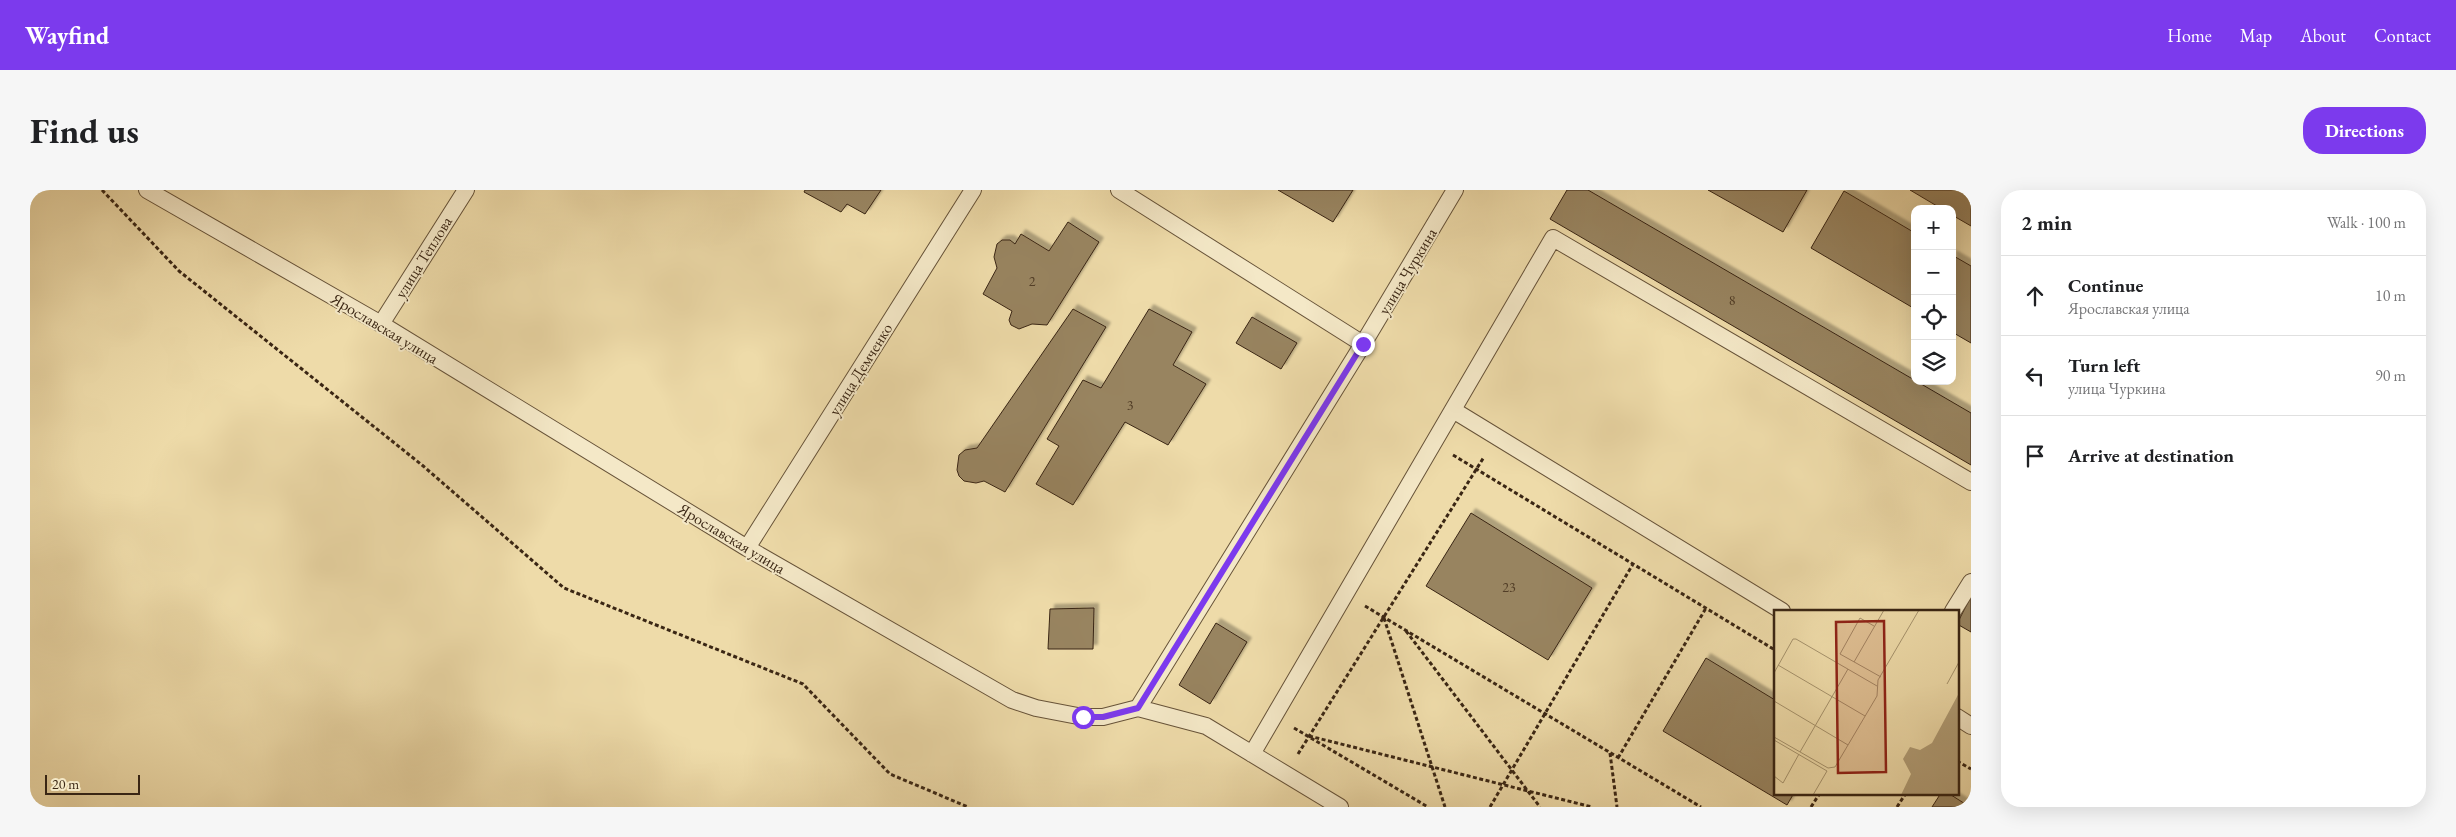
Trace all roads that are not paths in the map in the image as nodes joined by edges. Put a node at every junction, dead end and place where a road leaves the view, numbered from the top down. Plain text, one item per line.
1 (147, 190) edge
2 (466, 190) edge
3 (973, 190) edge
4 (1119, 190) edge
5 (1455, 190) edge
6 (381, 324) junction
7 (1363, 344) junction
8 (1453, 410) junction
9 (1971, 482) edge
10 (747, 548) junction
11 (1971, 582) edge
12 (1780, 610) edge
13 (1953, 610) edge
14 (1138, 708) junction
15 (1958, 718) edge
16 (1971, 726) edge
17 (1252, 754) junction
18 (1340, 807) edge

1 - 6 lane, Ярославская улица
2 - 6 lane, улица Теплова
3 - 10 lane, улица Демченко
4 - 7 lane
5 - 7 lane, улица Чуркина
6 - 10 lane, Ярославская улица
7 - 14 lane, улица Чуркина
8 - 9 lane
8 - 12 lane
8 - 17 lane
10 - 14 lane, Ярославская улица
11 - 13 lane
14 - 17 lane, Ярославская улица
15 - 16 lane
17 - 18 lane, Ярославская улица

